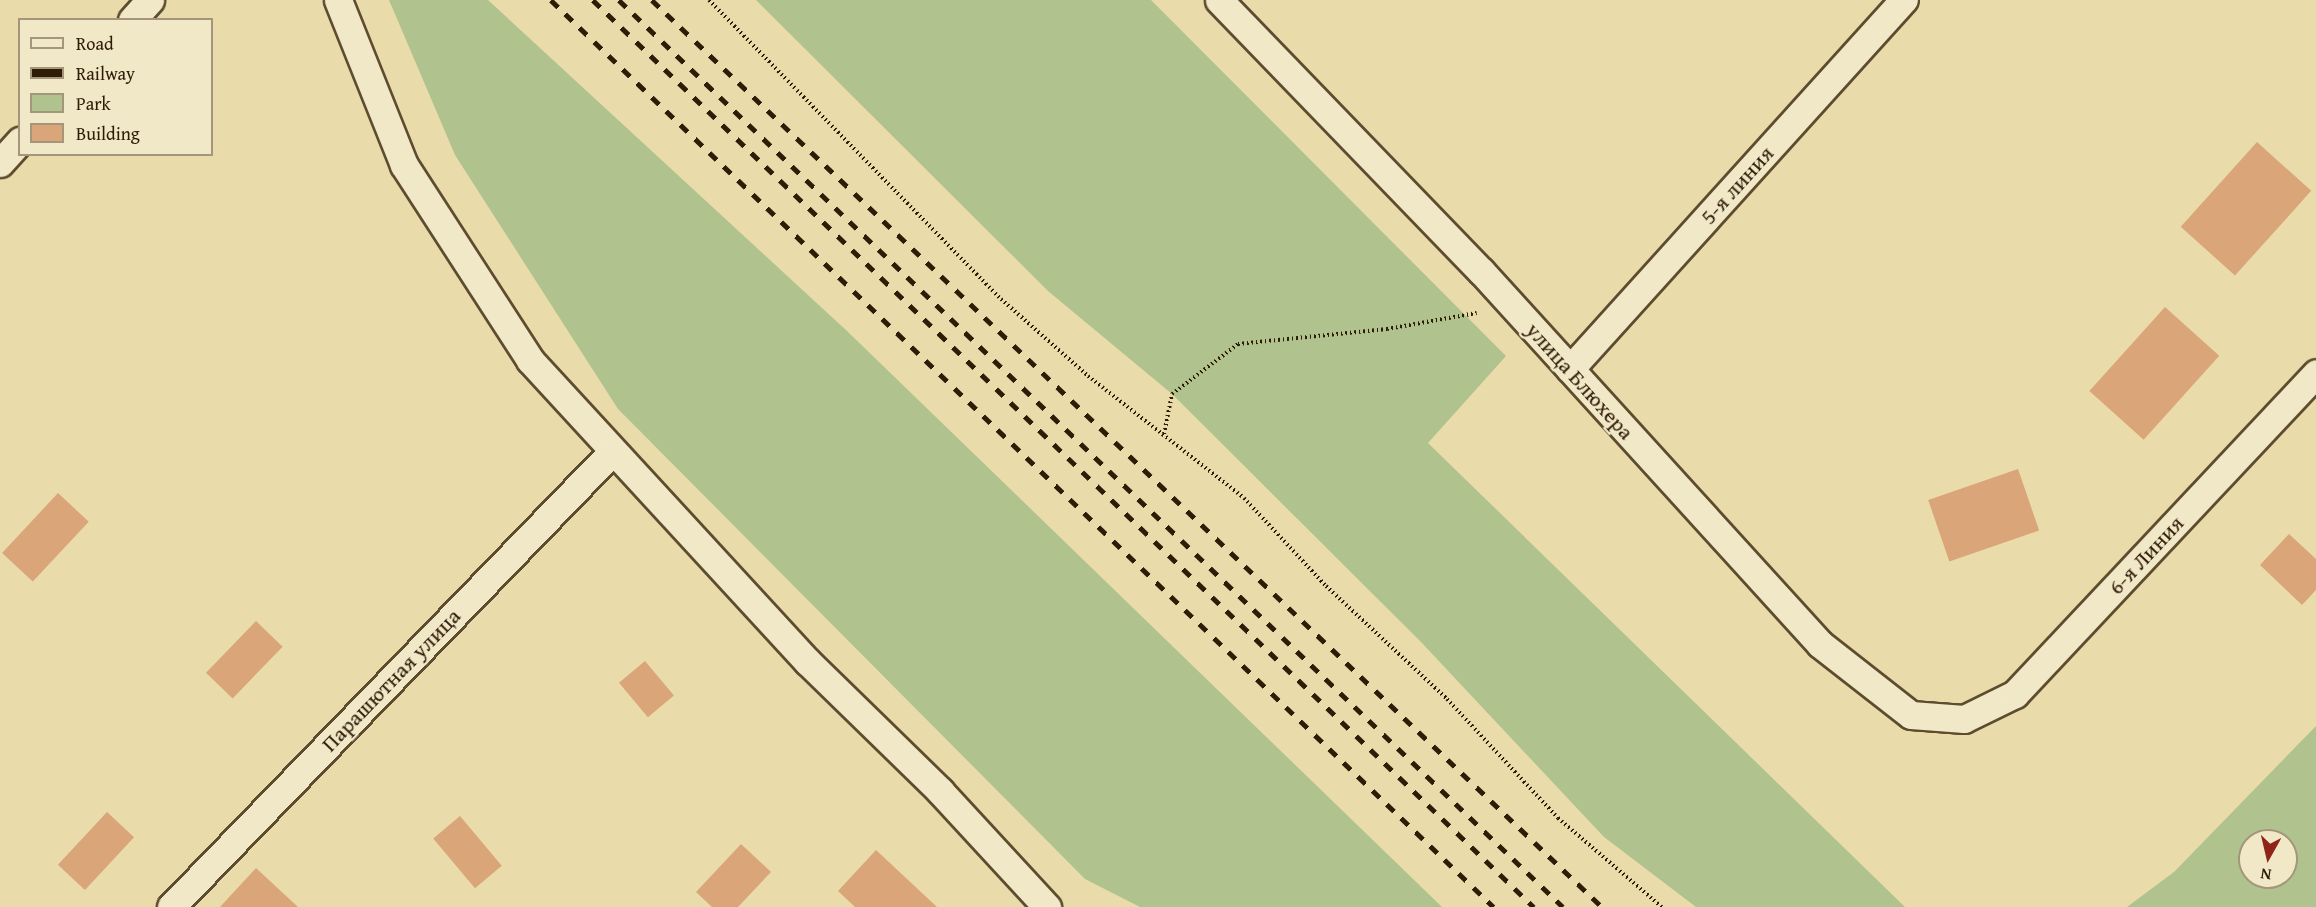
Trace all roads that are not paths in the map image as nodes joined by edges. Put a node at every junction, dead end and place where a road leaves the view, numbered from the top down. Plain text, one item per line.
1 (150, 0) edge
2 (338, 0) edge
3 (1220, 0) edge
4 (1904, 0) edge
5 (134, 18) edge
6 (18, 143) edge
7 (0, 163) edge
8 (1570, 369) junction
9 (2316, 373) edge
10 (611, 453) junction
11 (1964, 719) joint
12 (171, 907) edge
13 (1047, 907) edge

1 - 5 street
2 - 10 street
3 - 8 street, улица Блюхера
4 - 8 street, 5-я линия
6 - 7 street
8 - 11 street, улица Блюхера
9 - 11 street, 6-я Линия
10 - 12 street, Парашютная улица
10 - 13 street

